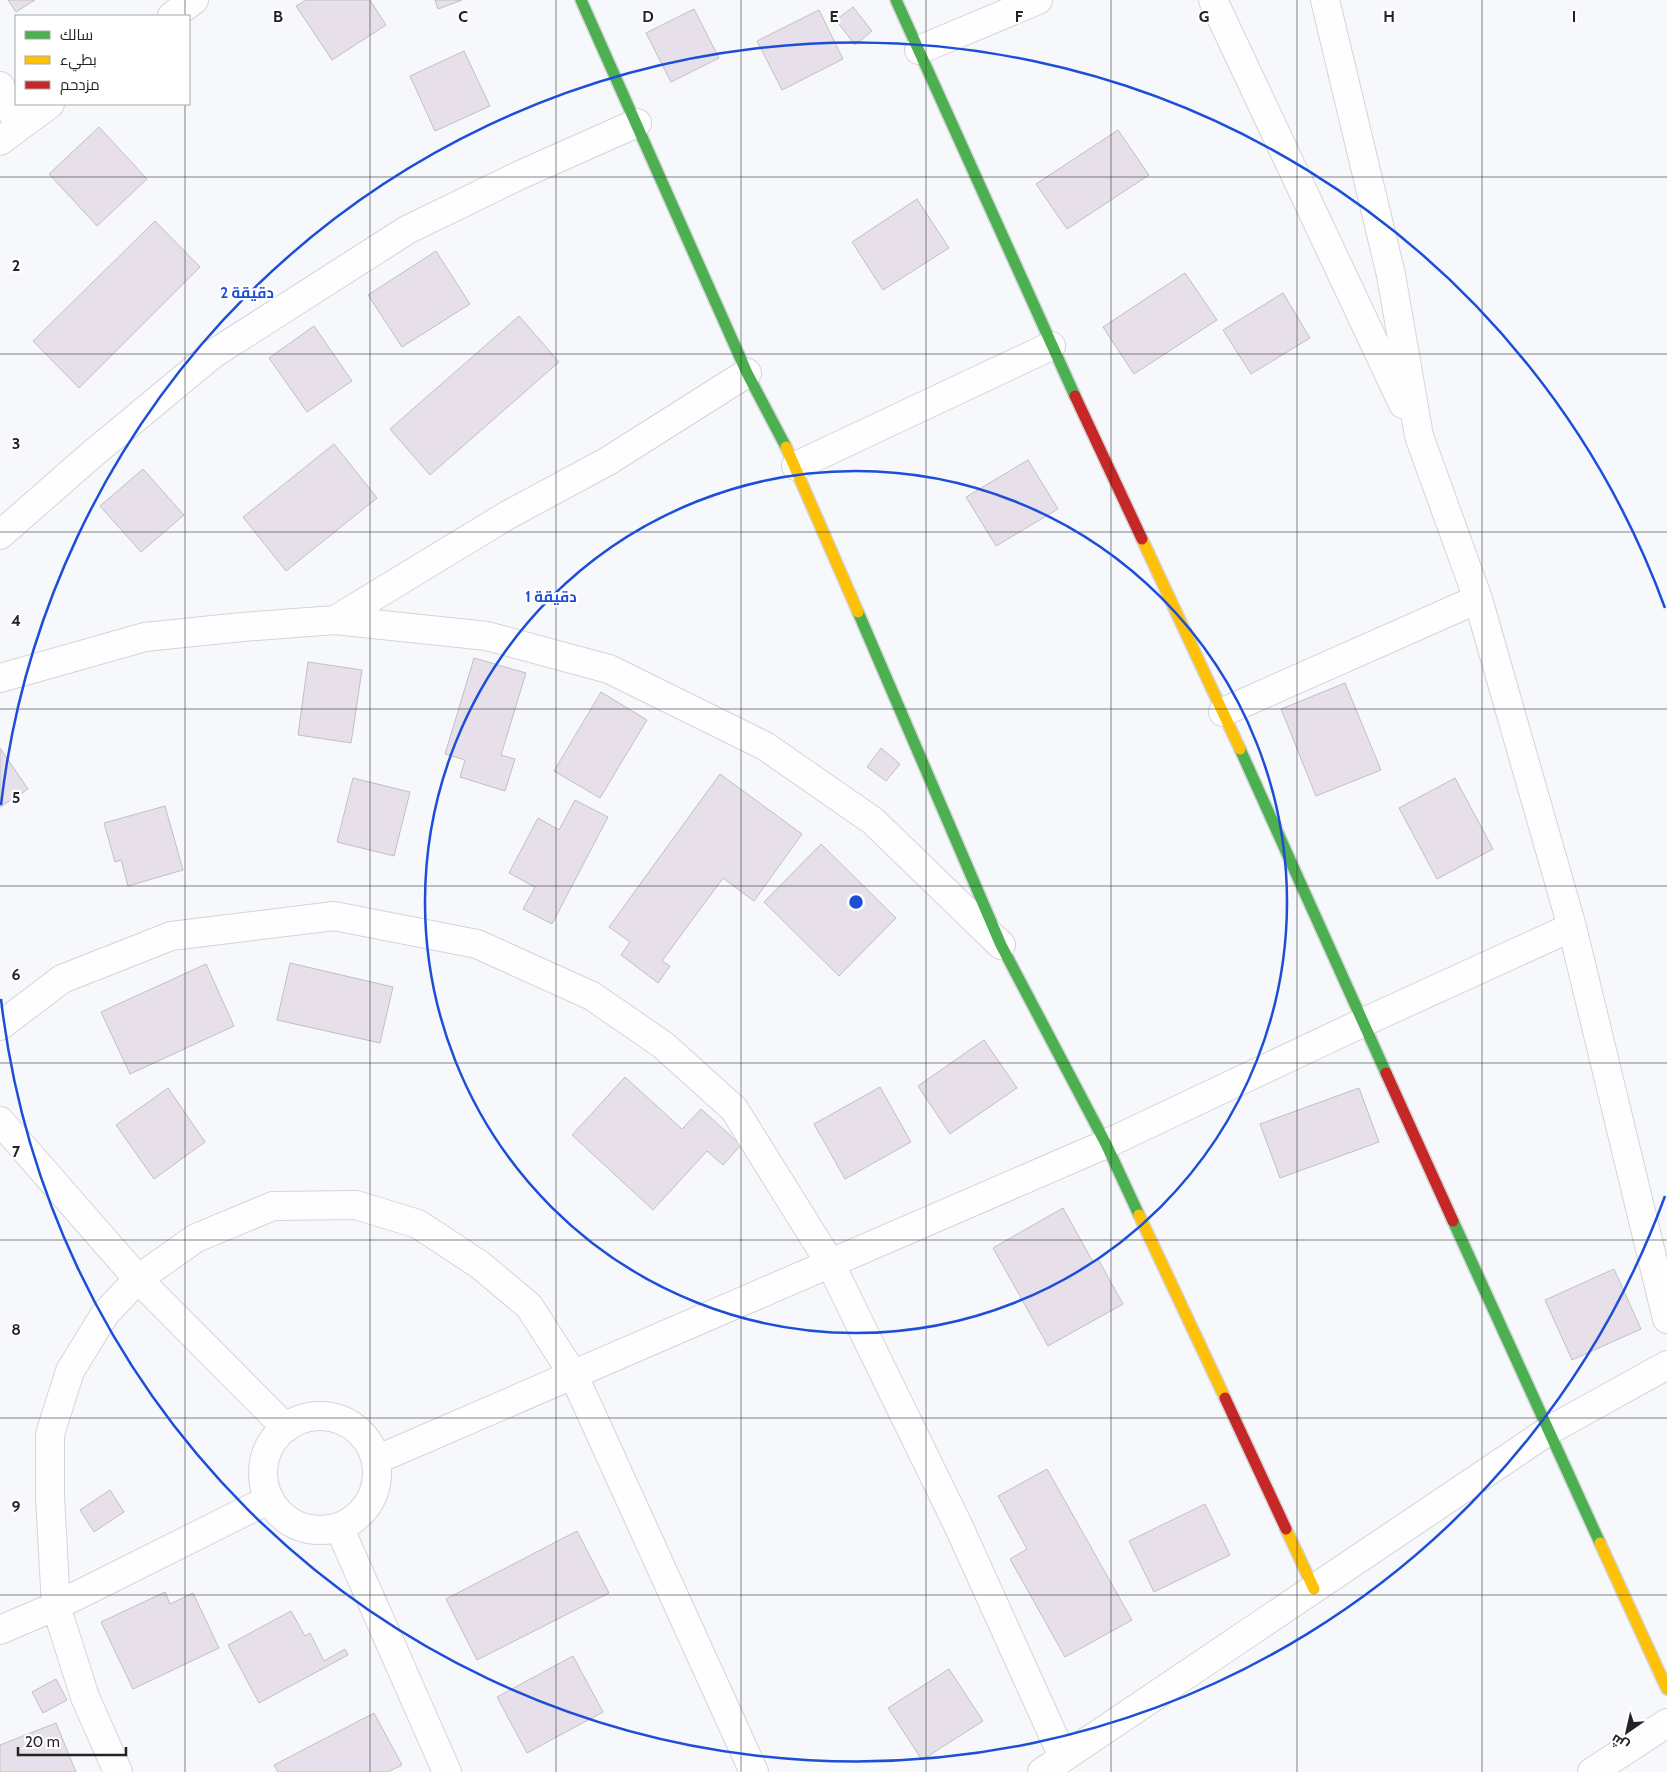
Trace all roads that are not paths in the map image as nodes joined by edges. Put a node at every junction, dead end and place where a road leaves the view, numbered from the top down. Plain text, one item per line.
1 (194, 0) edge
2 (581, 0) edge
3 (896, 0) edge
4 (1038, 0) edge
5 (1213, 0) edge
6 (1325, 0) edge
7 (173, 15) edge
8 (919, 50) junction
9 (0, 86) edge
10 (49, 105) edge
11 (637, 123) junction
12 (9, 134) edge
13 (1051, 346) junction
14 (747, 372) junction
15 (1418, 436) junction
16 (796, 466) junction
17 (0, 535) edge
18 (1478, 599) junction
19 (335, 620) junction
20 (0, 678) edge
21 (1223, 712) junction
22 (1572, 927) junction
23 (1001, 945) junction
24 (1364, 1022) junction
25 (0, 1026) edge
26 (0, 1121) edge
27 (1106, 1144) junction
28 (830, 1263) junction
29 (138, 1279) junction
30 (1667, 1319) edge
31 (1667, 1365) edge
32 (574, 1376) junction
33 (286, 1428) junction
34 (1548, 1431) junction
35 (376, 1460) junction
36 (270, 1499) junction
37 (340, 1527) junction
38 (1314, 1589) junction
39 (56, 1606) junction
40 (0, 1630) edge
41 (1667, 1689) edge
42 (1667, 1723) edge
43 (1052, 1765) edge
44 (118, 1772) edge
45 (447, 1772) edge
46 (754, 1772) edge
47 (1592, 1772) edge

1 - 7 street
2 - 11 street
3 - 8 street
4 - 8 street
5 - 15 street
6 - 15 street
8 - 13 street
9 - 12 street
10 - 12 street
11 - 14 street
11 - 17 street
13 - 16 street
13 - 21 street
14 - 16 street
14 - 19 street
15 - 18 street
16 - 23 street
18 - 21 street
18 - 22 street
19 - 20 street
19 - 23 street
21 - 24 street
22 - 24 street
22 - 30 street
23 - 27 street
24 - 27 street
24 - 34 street
25 - 28 street
26 - 29 street
27 - 28 street
27 - 38 street
28 - 32 street
28 - 43 street
29 - 32 street
29 - 33 street
29 - 39 street
31 - 34 street
32 - 35 street
32 - 46 street
33 - 35 street
33 - 36 street
34 - 38 street
34 - 41 street
35 - 37 street
36 - 37 street
36 - 39 street
37 - 45 street
38 - 43 street
39 - 40 street
39 - 44 street
42 - 47 street

